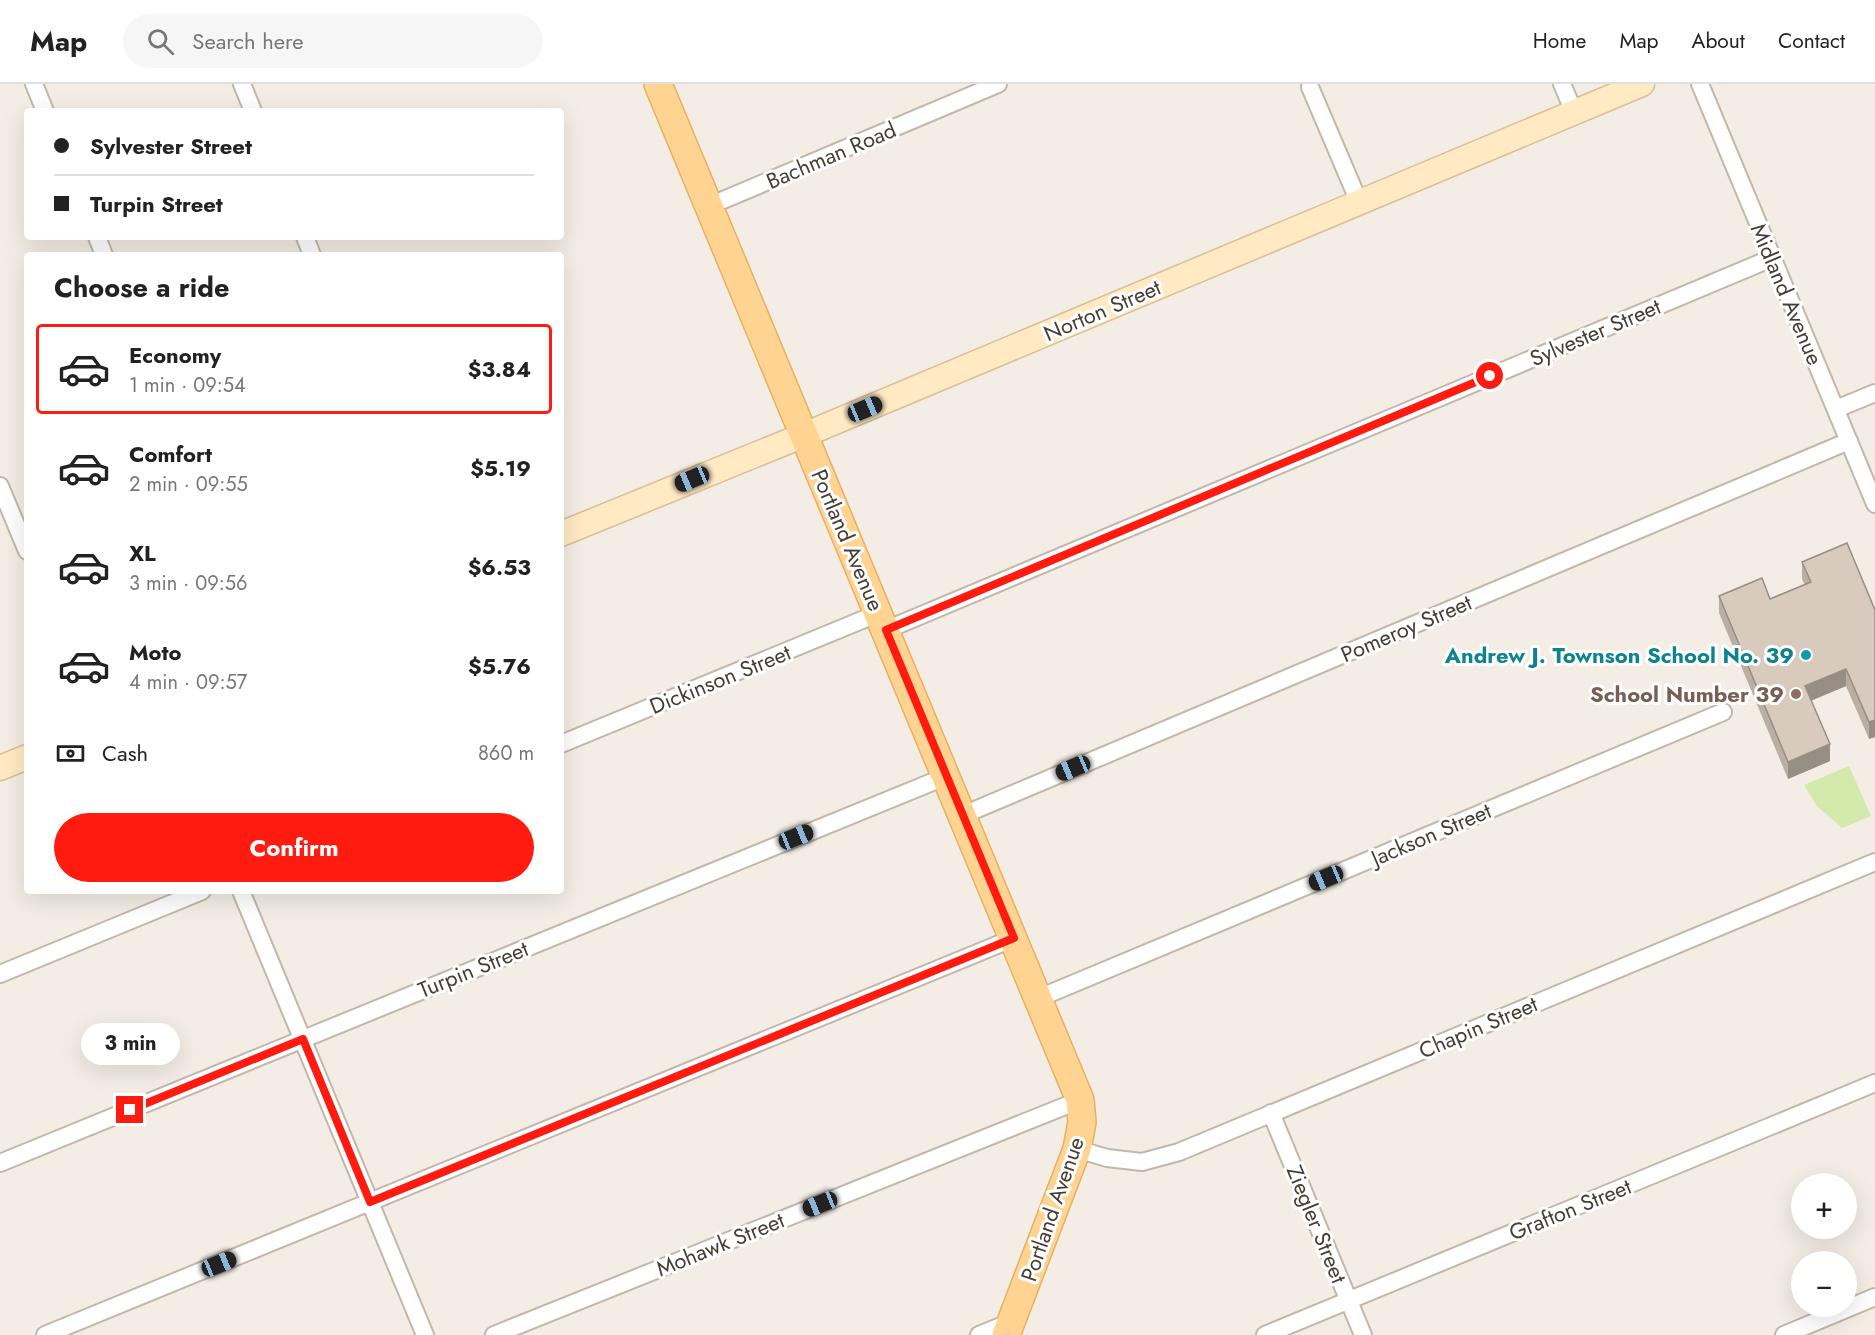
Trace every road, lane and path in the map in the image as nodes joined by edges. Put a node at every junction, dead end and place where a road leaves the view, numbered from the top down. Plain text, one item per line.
1 (34, 84) edge
2 (242, 84) edge
3 (658, 84) edge
4 (998, 84) edge
5 (1562, 84) edge
6 (1642, 84) edge
7 (1700, 84) edge
8 (1310, 87) dead end
9 (44, 108) edge
10 (252, 108) edge
11 (1574, 112) junction
12 (1359, 202) junction
13 (709, 206) junction
14 (1772, 258) junction
15 (1875, 393) edge
16 (1836, 410) junction
17 (804, 435) junction
18 (1849, 441) junction
19 (0, 486) edge
20 (1875, 504) edge
21 (564, 533) edge
22 (24, 544) edge
23 (883, 622) junction
24 (1723, 712) dead end
25 (564, 743) edge
26 (24, 758) edge
27 (0, 768) edge
28 (947, 776) junction
29 (963, 815) junction
30 (1875, 862) edge
31 (195, 894) edge
32 (242, 894) edge
33 (1014, 938) junction
34 (0, 974) edge
35 (1039, 998) junction
36 (303, 1039) junction
37 (1875, 1083) edge
38 (1080, 1100) junction
39 (1271, 1113) junction
40 (1077, 1149) junction
41 (0, 1163) edge
42 (370, 1202) junction
43 (1875, 1297) edge
44 (1348, 1300) junction
45 (1009, 1328) edge
46 (45, 1335) edge
47 (425, 1335) edge
48 (494, 1335) edge
49 (979, 1335) edge
50 (1265, 1335) edge
51 (1363, 1335) edge
52 (1784, 1335) edge

1 - 9 street
2 - 10 street
3 - 13 main road, Portland Avenue
4 - 13 street, Bachman Road
5 - 11 street
6 - 11 main road, Norton Street
7 - 14 street, Midland Avenue
8 - 12 street
11 - 12 main road, Norton Street
12 - 17 main road, Norton Street
13 - 17 main road, Portland Avenue
14 - 16 street, Midland Avenue
14 - 23 street, Sylvester Street
15 - 16 street
16 - 18 street, Midland Avenue
17 - 21 main road, Norton Street
17 - 23 main road, Portland Avenue
18 - 20 street, Midland Avenue
18 - 29 street, Pomeroy Street
19 - 22 street
23 - 25 street, Dickinson Street
23 - 28 main road, Portland Avenue
24 - 35 street, Jackson Street
26 - 27 main road
28 - 29 main road, Portland Avenue
28 - 36 street, Turpin Street
29 - 33 main road, Portland Avenue
30 - 39 street, Chapin Street
31 - 34 street
32 - 36 street
33 - 35 main road, Portland Avenue
33 - 42 street
35 - 38 main road, Portland Avenue
36 - 41 street, Turpin Street
36 - 42 street
37 - 44 street, Grafton Street
38 - 40 main road, Portland Avenue
38 - 48 street, Mohawk Street
39 - 40 street, Chapin Street
39 - 44 street, Ziegler Street
40 - 45 main road, Portland Avenue
42 - 46 street
42 - 47 street
43 - 52 street
44 - 50 street, Grafton Street
44 - 51 street, Ziegler Street
45 - 49 street

